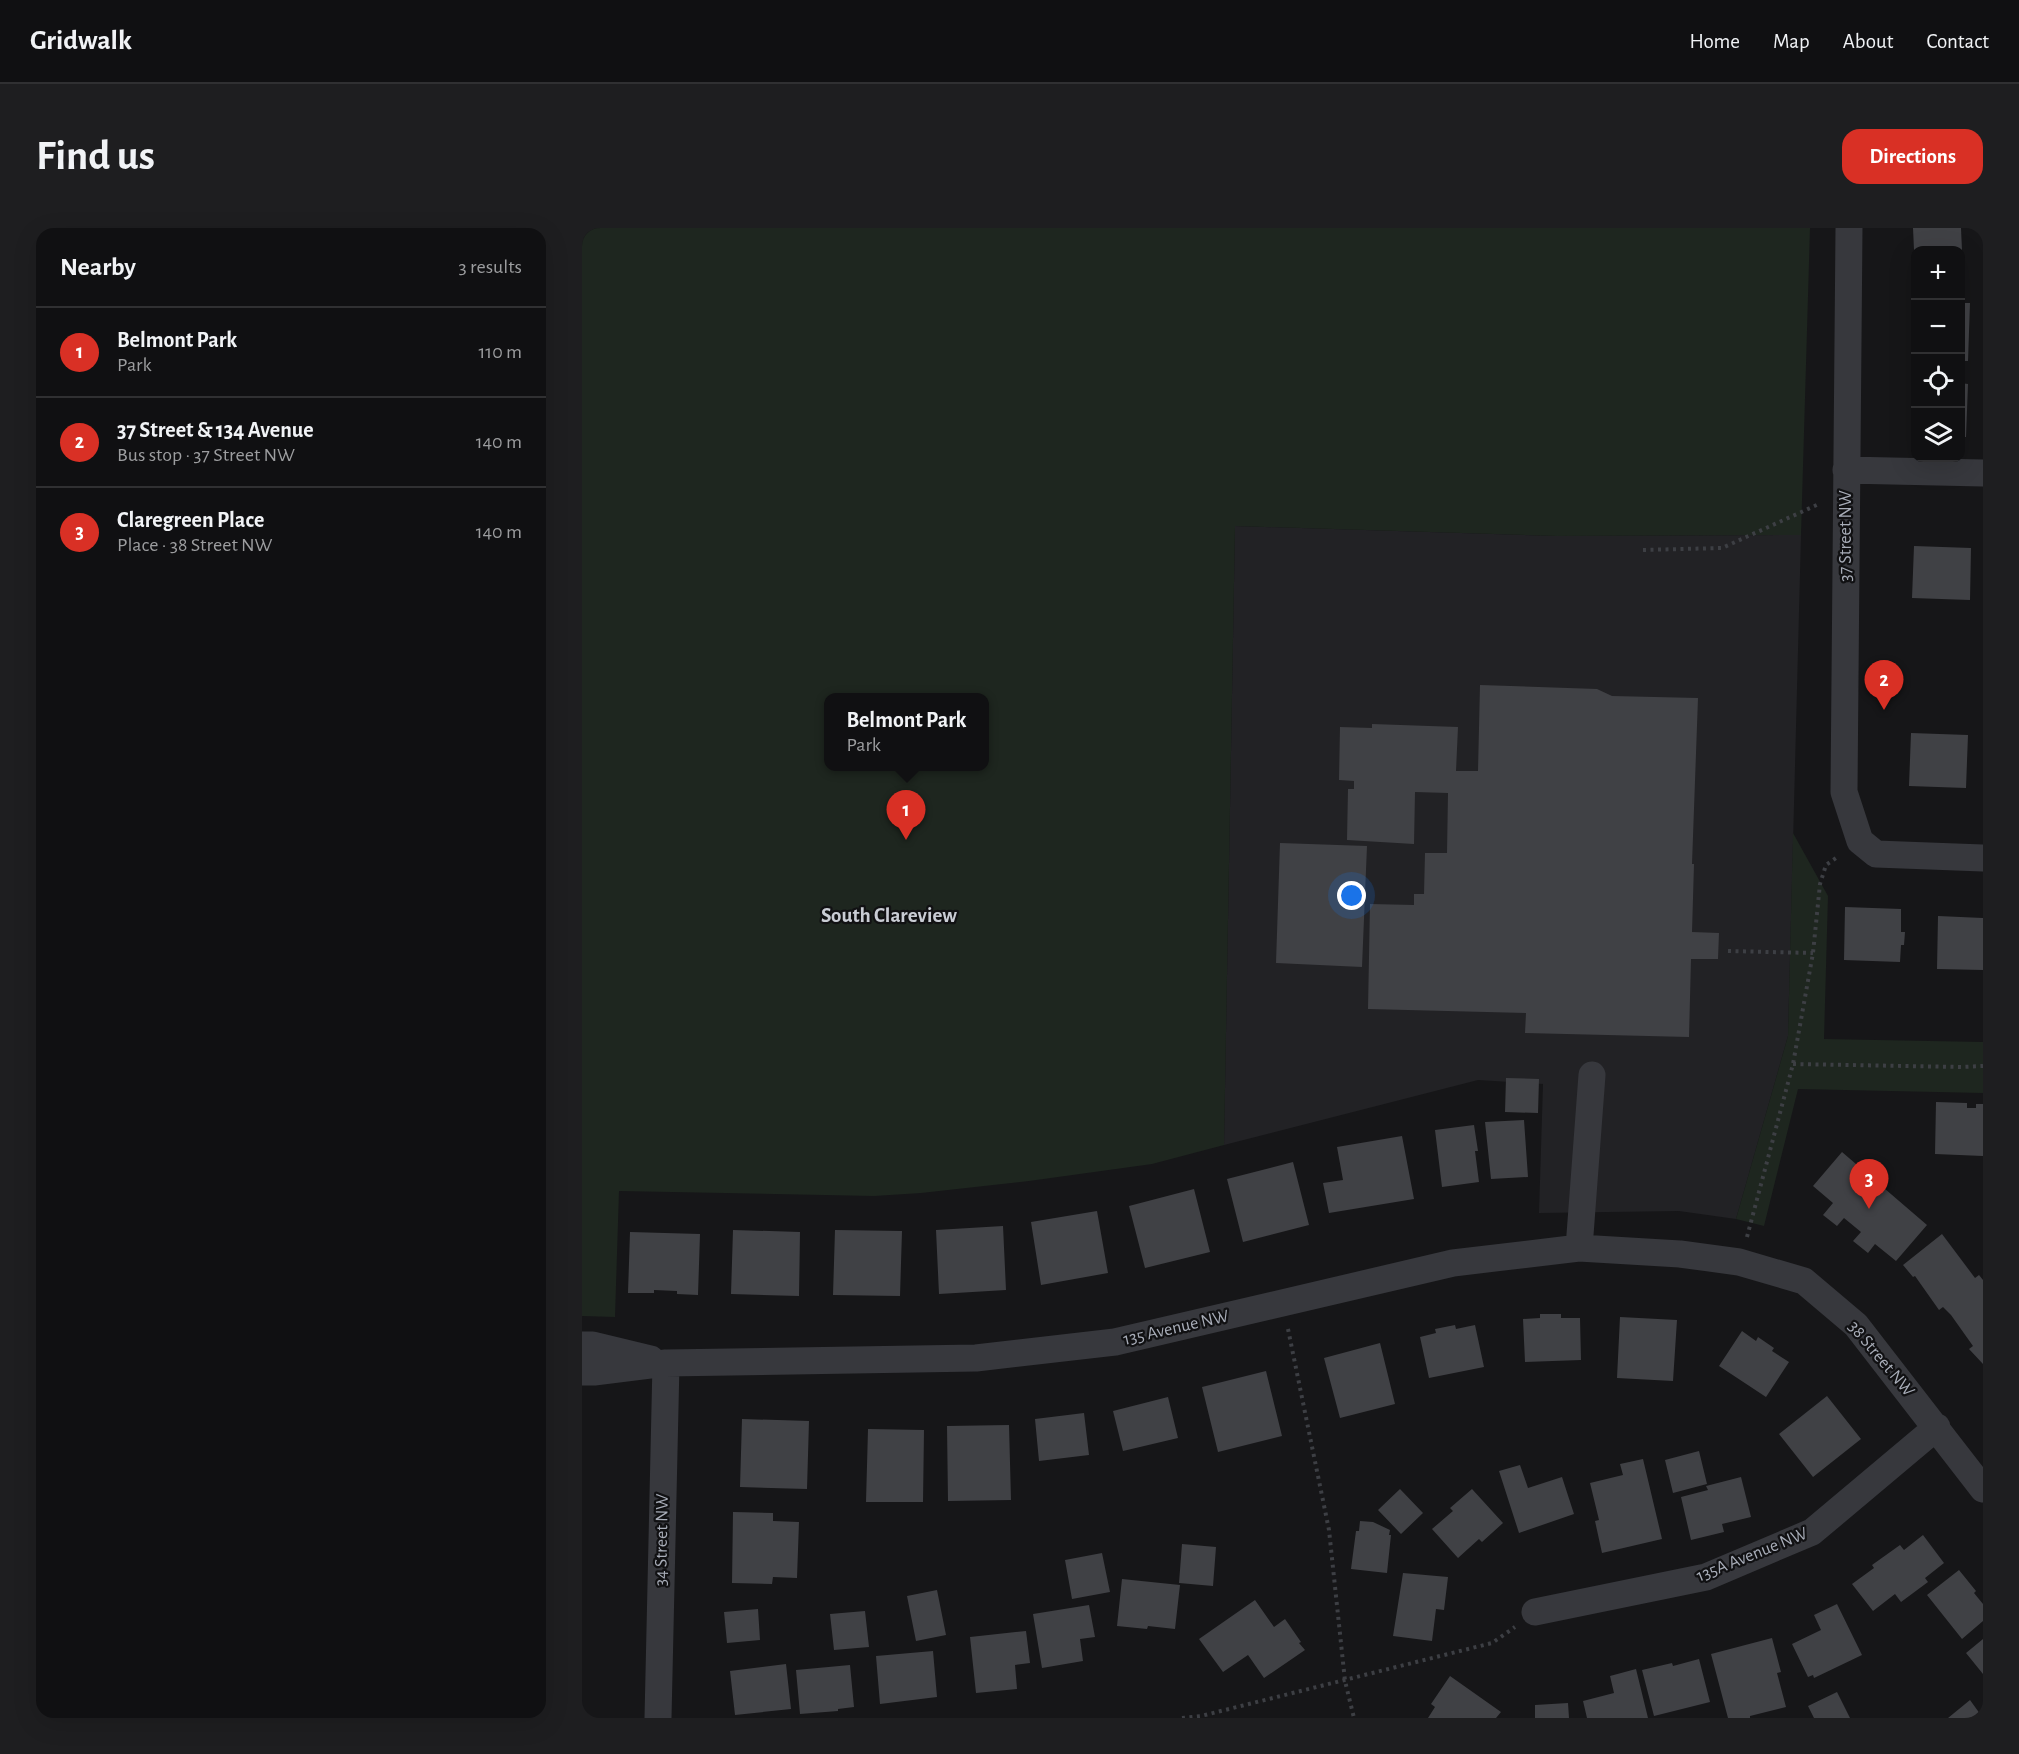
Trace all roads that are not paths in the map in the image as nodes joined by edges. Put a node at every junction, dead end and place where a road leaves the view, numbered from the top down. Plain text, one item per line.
1 (1849, 228) edge
2 (1846, 470) junction
3 (1983, 473) edge
4 (1983, 858) edge
5 (1592, 1075) dead end
6 (1579, 1248) junction
7 (1680, 1254) joint
8 (582, 1345) edge
9 (666, 1362) junction
10 (582, 1372) edge
11 (1937, 1427) junction
12 (1983, 1489) edge
13 (1535, 1612) road end
14 (658, 1718) edge

1 - 2 street, 37 Street NW
2 - 3 street
2 - 4 street, 37 Street NW
5 - 6 street
6 - 7 street, 135 Avenue NW
6 - 9 street, 135 Avenue NW
7 - 11 street, 38 Street NW
8 - 9 street, 135 Avenue NW
9 - 10 street, 135 Avenue NW
9 - 14 street, 34 Street NW
11 - 12 street, 38 Street NW
11 - 13 street, 135A Avenue NW

